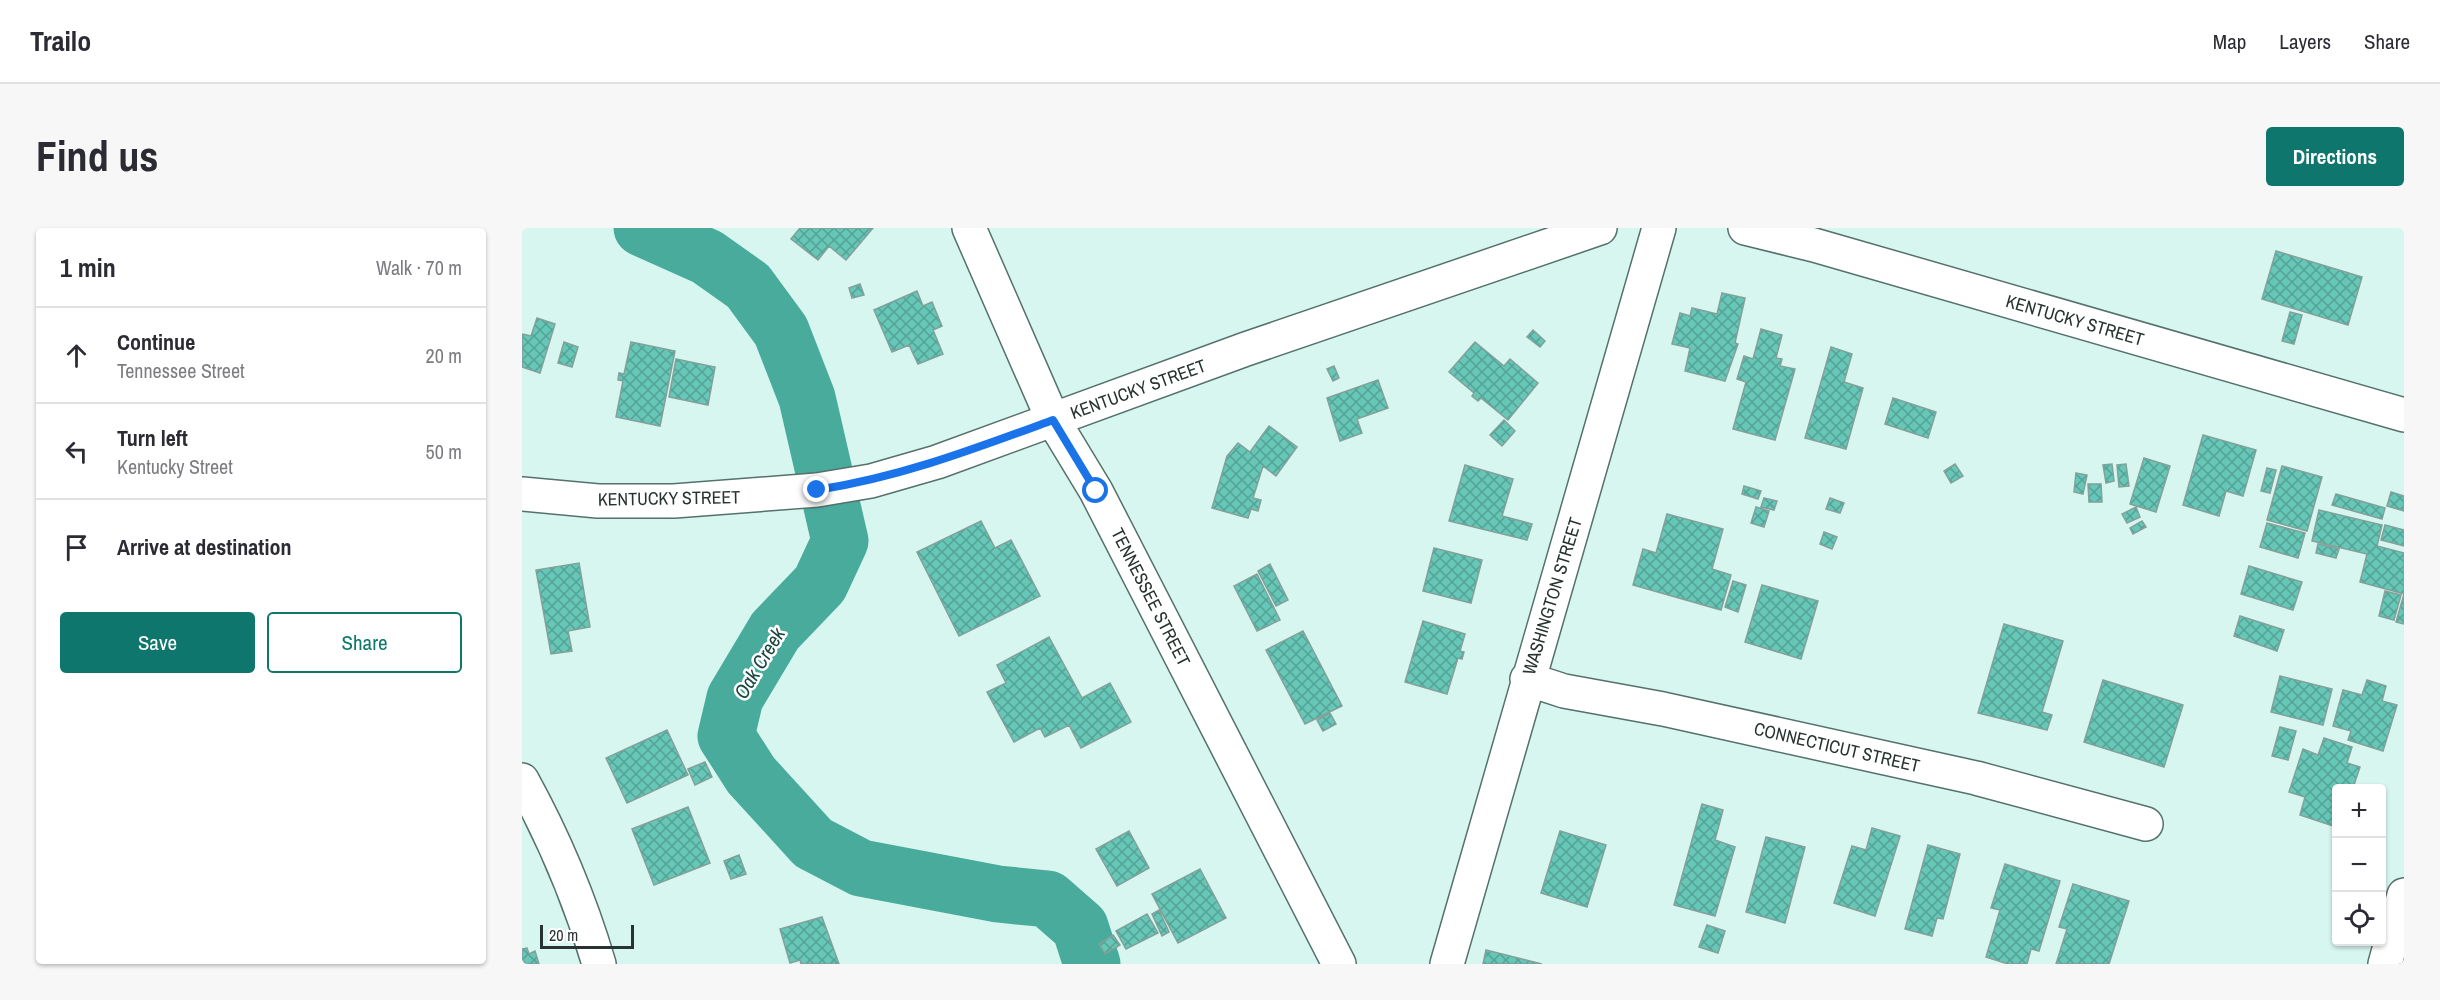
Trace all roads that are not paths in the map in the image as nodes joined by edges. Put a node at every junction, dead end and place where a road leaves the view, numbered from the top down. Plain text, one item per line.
1 (969, 228) edge
2 (1659, 228) edge
3 (1745, 228) edge
4 (1582, 230) edge
5 (2404, 415) edge
6 (1053, 420) junction
7 (522, 494) edge
8 (1527, 679) junction
9 (522, 780) edge
10 (2146, 824) dead end
11 (2403, 902) edge
12 (599, 964) edge
13 (1339, 964) edge
14 (1447, 964) edge
15 (2385, 964) edge

1 - 6 street, TENNESSEE STREET
2 - 8 street, WASHINGTON STREET
3 - 5 street, KENTUCKY STREET
4 - 6 street, KENTUCKY STREET
6 - 7 street, KENTUCKY STREET
6 - 13 street, TENNESSEE STREET
8 - 10 street, CONNECTICUT STREET
8 - 14 street, WASHINGTON STREET
9 - 12 street
11 - 15 street

